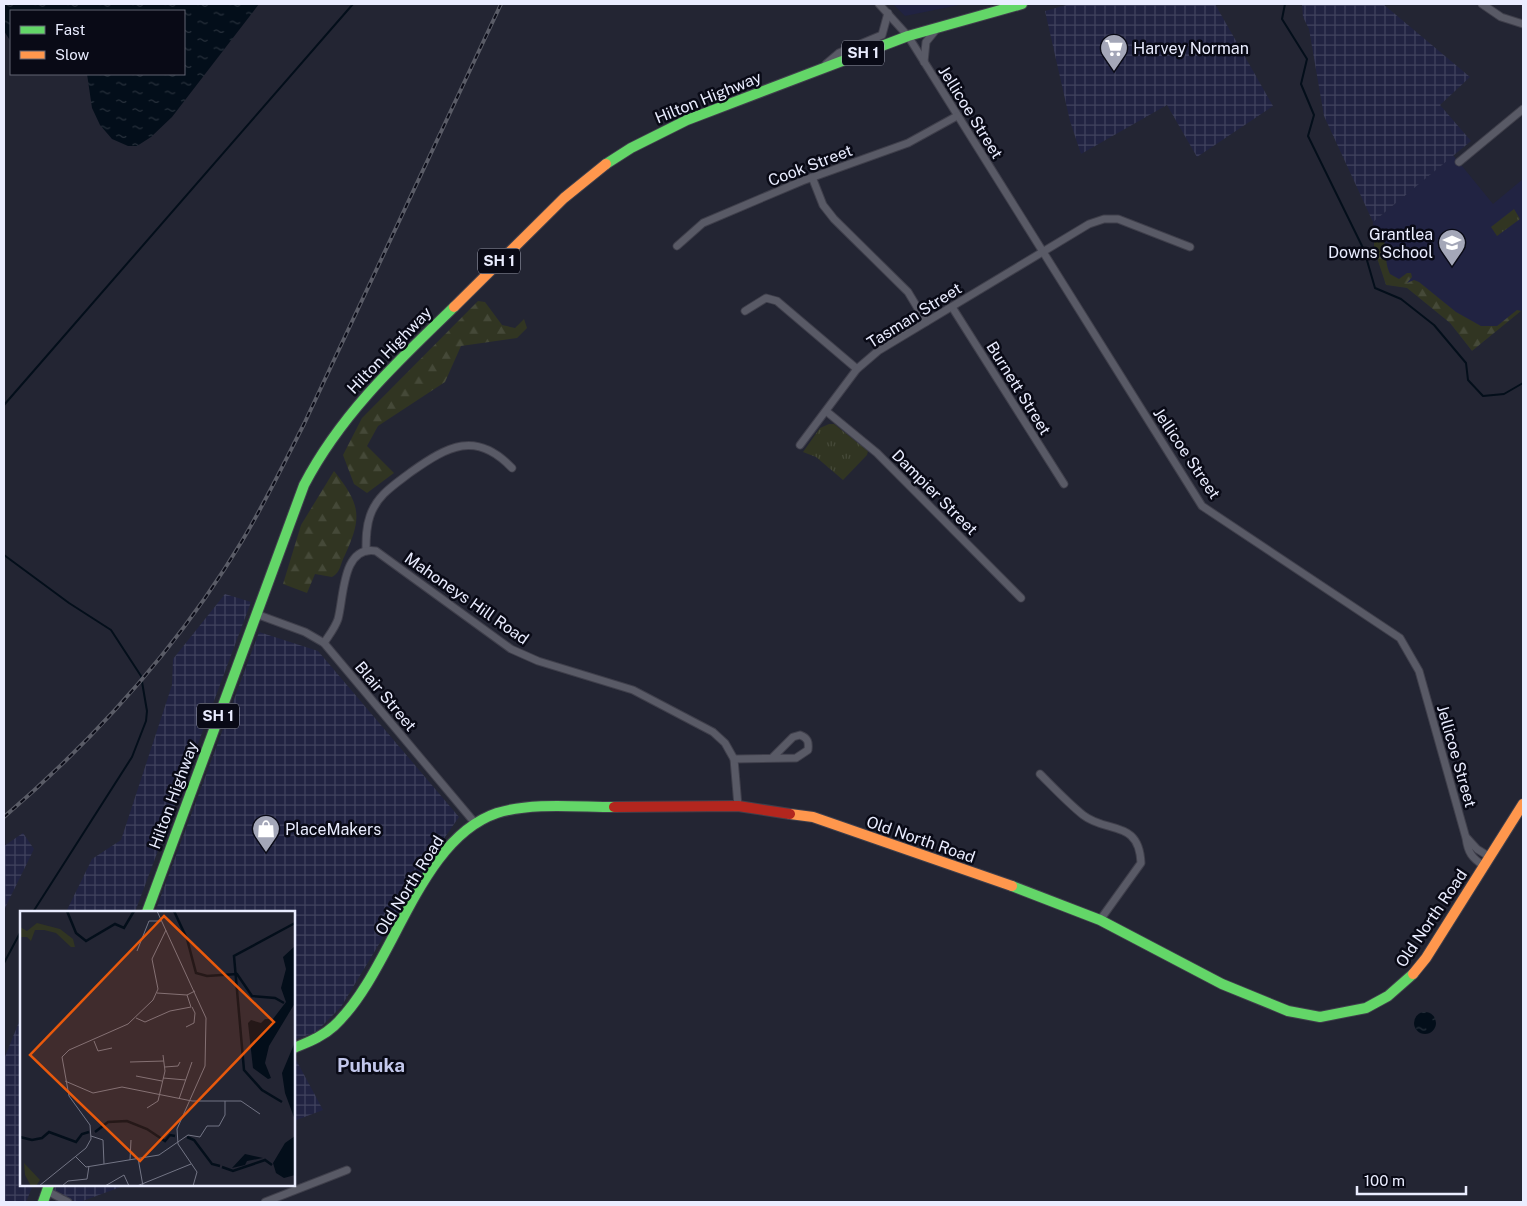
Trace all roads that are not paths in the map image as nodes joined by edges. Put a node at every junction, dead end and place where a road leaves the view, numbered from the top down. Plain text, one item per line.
1 (879, 4) edge
2 (1022, 4) edge
3 (1482, 4) edge
4 (888, 13) junction
5 (1522, 22) edge
6 (941, 26) junction
7 (908, 36) junction
8 (924, 62) junction
9 (817, 70) junction
10 (1523, 109) edge
11 (957, 116) junction
12 (1460, 162) dead end
13 (812, 178) junction
14 (676, 246) dead end
15 (1190, 248) dead end
16 (1041, 251) junction
17 (952, 307) junction
18 (745, 311) dead end
19 (926, 322) junction
20 (857, 369) junction
21 (826, 411) junction
22 (800, 445) dead end
23 (512, 468) dead end
24 (1064, 484) dead end
25 (366, 551) junction
26 (1021, 598) dead end
27 (256, 614) junction
28 (324, 643) junction
29 (772, 758) junction
30 (734, 759) junction
31 (1040, 774) dead end
32 (1523, 804) edge
33 (738, 806) junction
34 (475, 823) junction
35 (1466, 838) junction
36 (1490, 857) junction
37 (1484, 866) junction
38 (147, 911) edge
39 (1100, 920) junction
40 (295, 1048) edge
41 (347, 1170) dead end
42 (48, 1188) edge
43 (43, 1202) edge
44 (68, 1202) edge
45 (265, 1202) edge

1 - 4 street, Jellicoe Street
2 - 6 main road, SH 1
3 - 5 street
4 - 7 street, Jellicoe Street
4 - 9 street
6 - 7 main road, SH 1
6 - 8 street, Jellicoe Street
7 - 8 street, Jellicoe Street
7 - 9 main road, Hilton Highway / SH 1
8 - 11 street, Jellicoe Street
9 - 27 main road, Hilton Highway / SH 1
10 - 12 street
11 - 13 street, Cook Street
11 - 16 street, Jellicoe Street
13 - 14 street, Cook Street
13 - 19 street
15 - 16 street, Tasman Street
16 - 17 street, Tasman Street
16 - 35 street, Jellicoe Street
17 - 19 street, Tasman Street
17 - 24 street, Burnett Street
18 - 20 street
19 - 20 street, Tasman Street
20 - 21 street, Tasman Street
21 - 22 street, Tasman Street
21 - 26 street, Dampier Street
23 - 25 street
25 - 28 street
25 - 30 street, Mahoneys Hill Road
27 - 28 street, Blair Street
27 - 38 main road, Hilton Highway / SH 1
28 - 34 street, Blair Street
29 - 29 street
29 - 30 street
30 - 33 street
31 - 39 street
32 - 36 main road, Old North Road
33 - 34 main road, Old North Road
33 - 39 main road, Old North Road
34 - 40 main road, Old North Road
35 - 36 street
35 - 37 street, Jellicoe Street
36 - 37 main road, Old North Road
37 - 39 main road, Old North Road
41 - 45 street
42 - 43 main road
42 - 44 street

